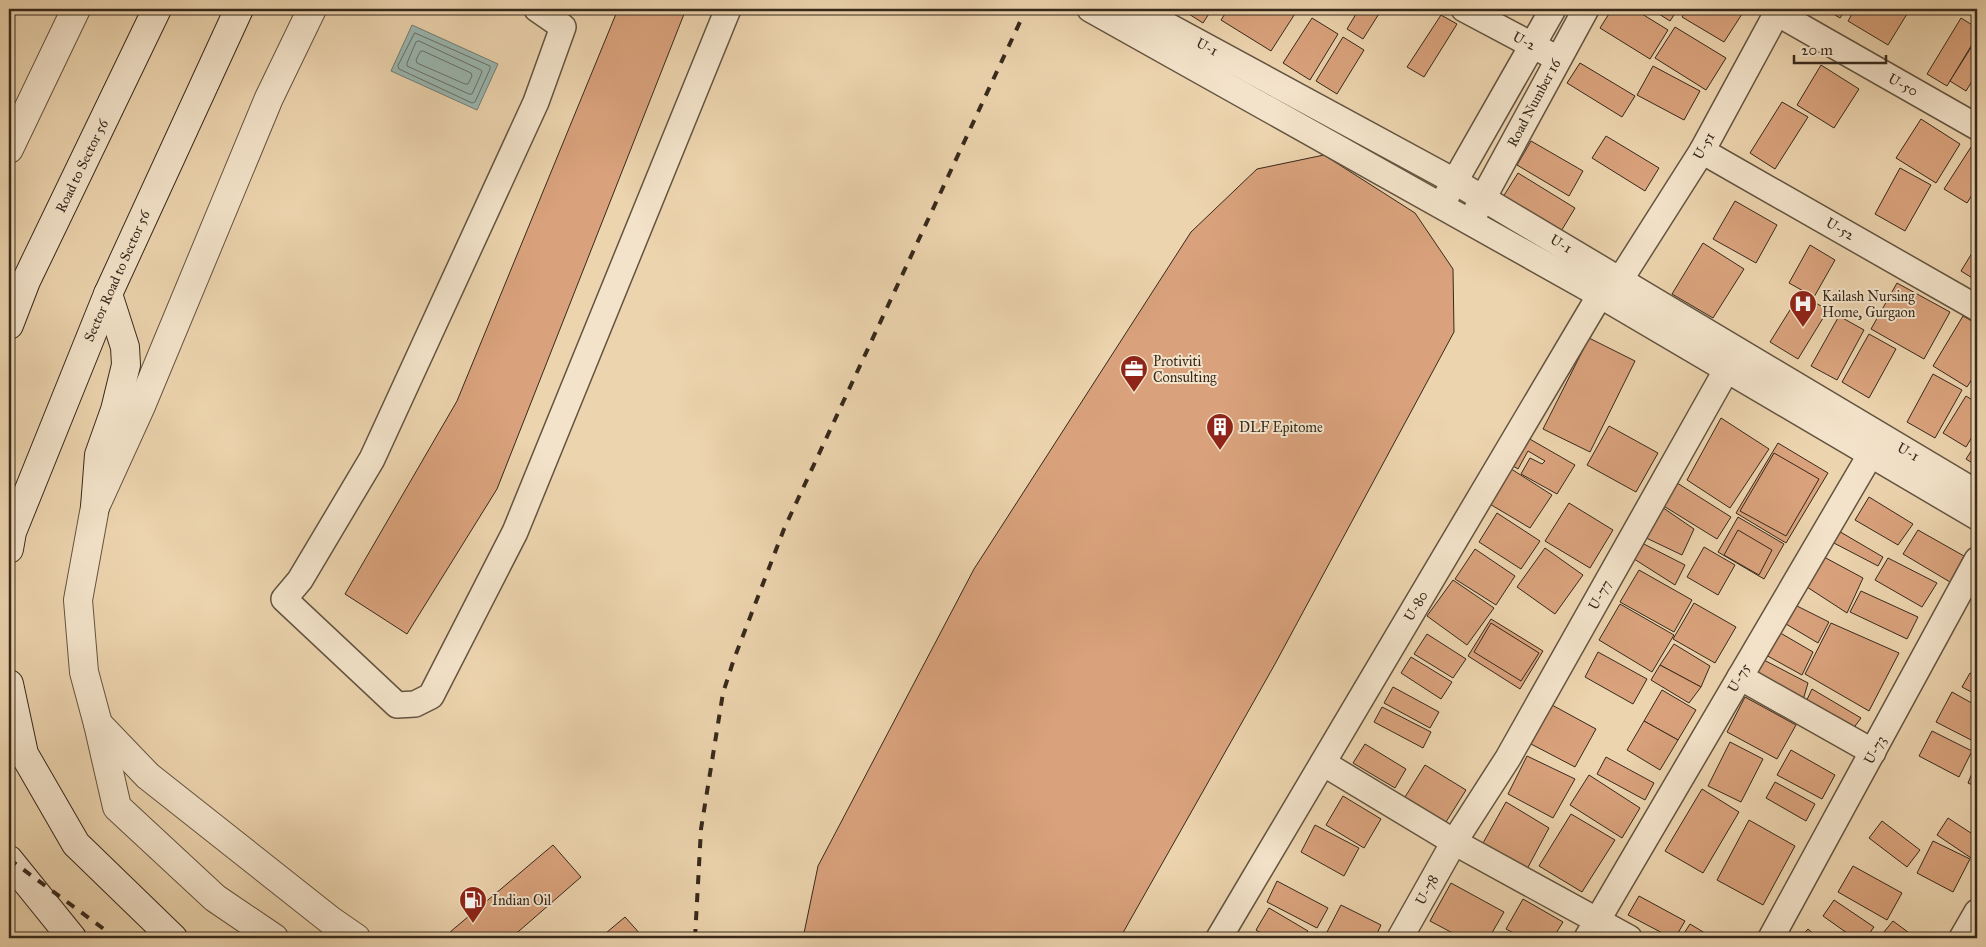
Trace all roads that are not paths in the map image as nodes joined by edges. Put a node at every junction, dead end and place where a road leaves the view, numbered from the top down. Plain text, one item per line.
1 (76, 9) edge
2 (157, 9) edge
3 (239, 9) edge
4 (312, 9) edge
5 (537, 9) edge
6 (728, 9) edge
7 (1090, 9) edge
8 (1137, 9) edge
9 (1464, 9) edge
10 (1553, 9) edge
11 (1586, 9) edge
12 (1778, 11) edge
13 (1533, 46) junction
14 (1558, 59) junction
15 (1977, 127) edge
16 (9, 149) edge
17 (1702, 151) junction
18 (1454, 181) junction
19 (1483, 198) junction
20 (1441, 206) junction
21 (1471, 221) junction
22 (1620, 280) junction
23 (108, 294) junction
24 (1600, 295) junction
25 (1977, 308) edge
26 (9, 325) edge
27 (1754, 359) junction
28 (1727, 369) junction
29 (1876, 445) junction
30 (1977, 493) edge
31 (95, 507) junction
32 (1977, 517) edge
33 (9, 549) edge
34 (1977, 560) edge
35 (1740, 677) junction
36 (9, 684) edge
37 (98, 724) junction
38 (1874, 752) junction
39 (1323, 763) junction
40 (1454, 842) junction
41 (9, 860) edge
42 (1977, 912) edge
43 (1592, 929) edge
44 (72, 938) edge
45 (173, 938) edge
46 (274, 938) edge
47 (356, 938) edge
48 (1219, 938) edge
49 (1400, 938) edge
50 (1628, 938) edge
51 (1771, 938) edge
52 (1962, 938) edge

1 - 16 main road
2 - 26 main road, Road to Sector 56
3 - 23 main road, Sector Road to Sector 56
4 - 31 main road
5 - 6 street
7 - 20 street, U-1
8 - 18 street, U-1
9 - 13 street, U-2
10 - 13 street, Road Number 16
11 - 14 street, Road Number 16
12 - 15 street, U-50
12 - 17 street, U-51
13 - 14 street, U-2
13 - 18 street, Road Number 16
14 - 19 street, Road Number 16
17 - 22 street, U-51
17 - 25 street, U-52
18 - 19 street, U-1
18 - 20 street, Road Number 16
19 - 21 street, Road Number 16
19 - 22 street, U-1
20 - 21 street, U-1
21 - 24 street, U-1
22 - 24 street, U-80
22 - 27 street, U-1
23 - 31 main road
23 - 33 main road, Sector Road to Sector 56
24 - 28 street, U-1
24 - 39 street, U-80
27 - 28 street
27 - 29 street, U-1
28 - 29 street, U-1
28 - 40 street, U-77
29 - 30 street, U-1
29 - 32 street, U-1
29 - 35 street, U-75
31 - 37 main road
34 - 38 street, U-73
35 - 38 street
35 - 43 street, U-75
36 - 45 main road
37 - 46 main road
37 - 47 main road
38 - 51 street, U-73
39 - 40 street
39 - 48 street, U-80
40 - 43 street
40 - 49 street, U-78
41 - 44 main road
42 - 52 street
43 - 50 street

